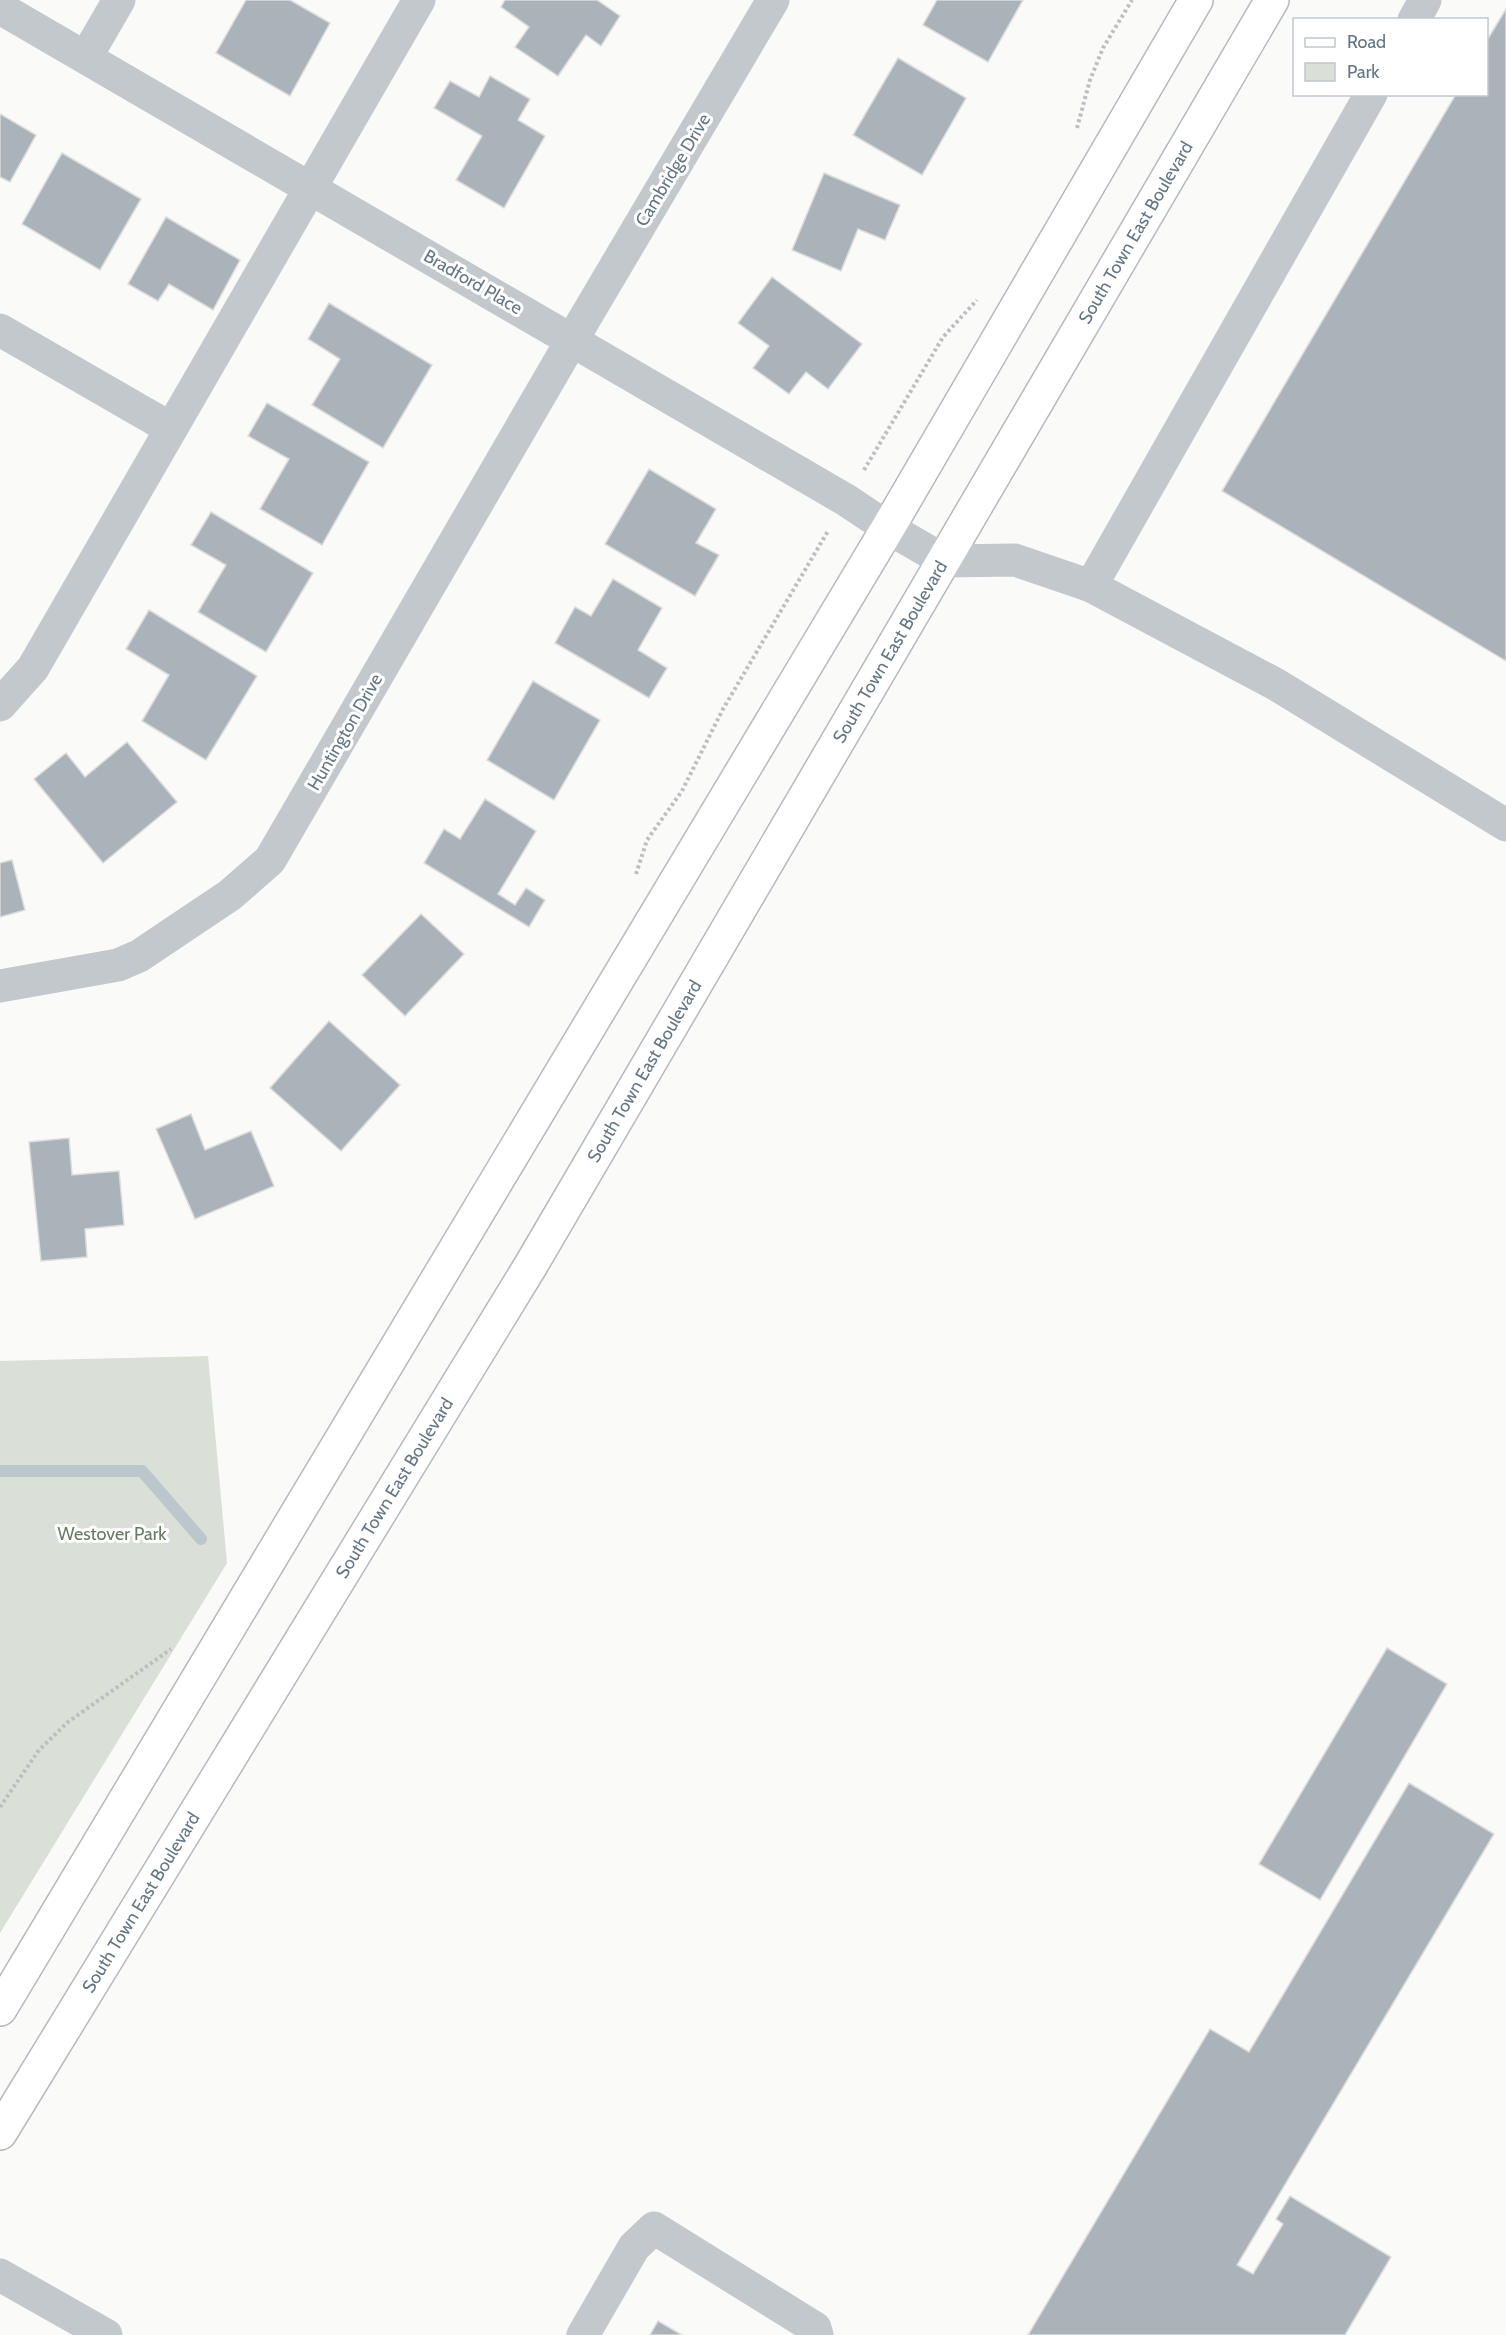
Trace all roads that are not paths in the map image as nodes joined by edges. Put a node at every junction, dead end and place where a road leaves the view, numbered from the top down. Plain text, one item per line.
1 (120, 0) edge
2 (419, 0) edge
3 (773, 0) edge
4 (1196, 0) edge
5 (1272, 0) edge
6 (1425, 0) edge
7 (0, 8) edge
8 (1415, 18) edge
9 (86, 57) junction
10 (1370, 96) edge
11 (309, 187) junction
12 (0, 330) edge
13 (572, 340) junction
14 (170, 428) junction
15 (888, 528) junction
16 (945, 561) junction
17 (1091, 586) junction
18 (0, 705) edge
19 (1506, 825) edge
20 (0, 986) edge
21 (0, 2009) edge
22 (0, 2133) edge
23 (0, 2276) edge
24 (106, 2335) edge
25 (583, 2335) edge
26 (817, 2335) edge

1 - 9 street
2 - 11 street
3 - 13 street, Cambridge Drive
4 - 15 main road
5 - 16 main road, South Town East Boulevard
6 - 8 street
7 - 9 street, Bradford Place
9 - 11 street, Bradford Place
10 - 17 street
11 - 13 street, Bradford Place
11 - 14 street
12 - 14 street
13 - 15 street, Bradford Place
13 - 20 street, Huntington Drive
14 - 18 street
15 - 16 street, Bradford Place
15 - 21 main road
16 - 17 street
16 - 22 main road, South Town East Boulevard
17 - 19 street
23 - 24 street
25 - 26 street

